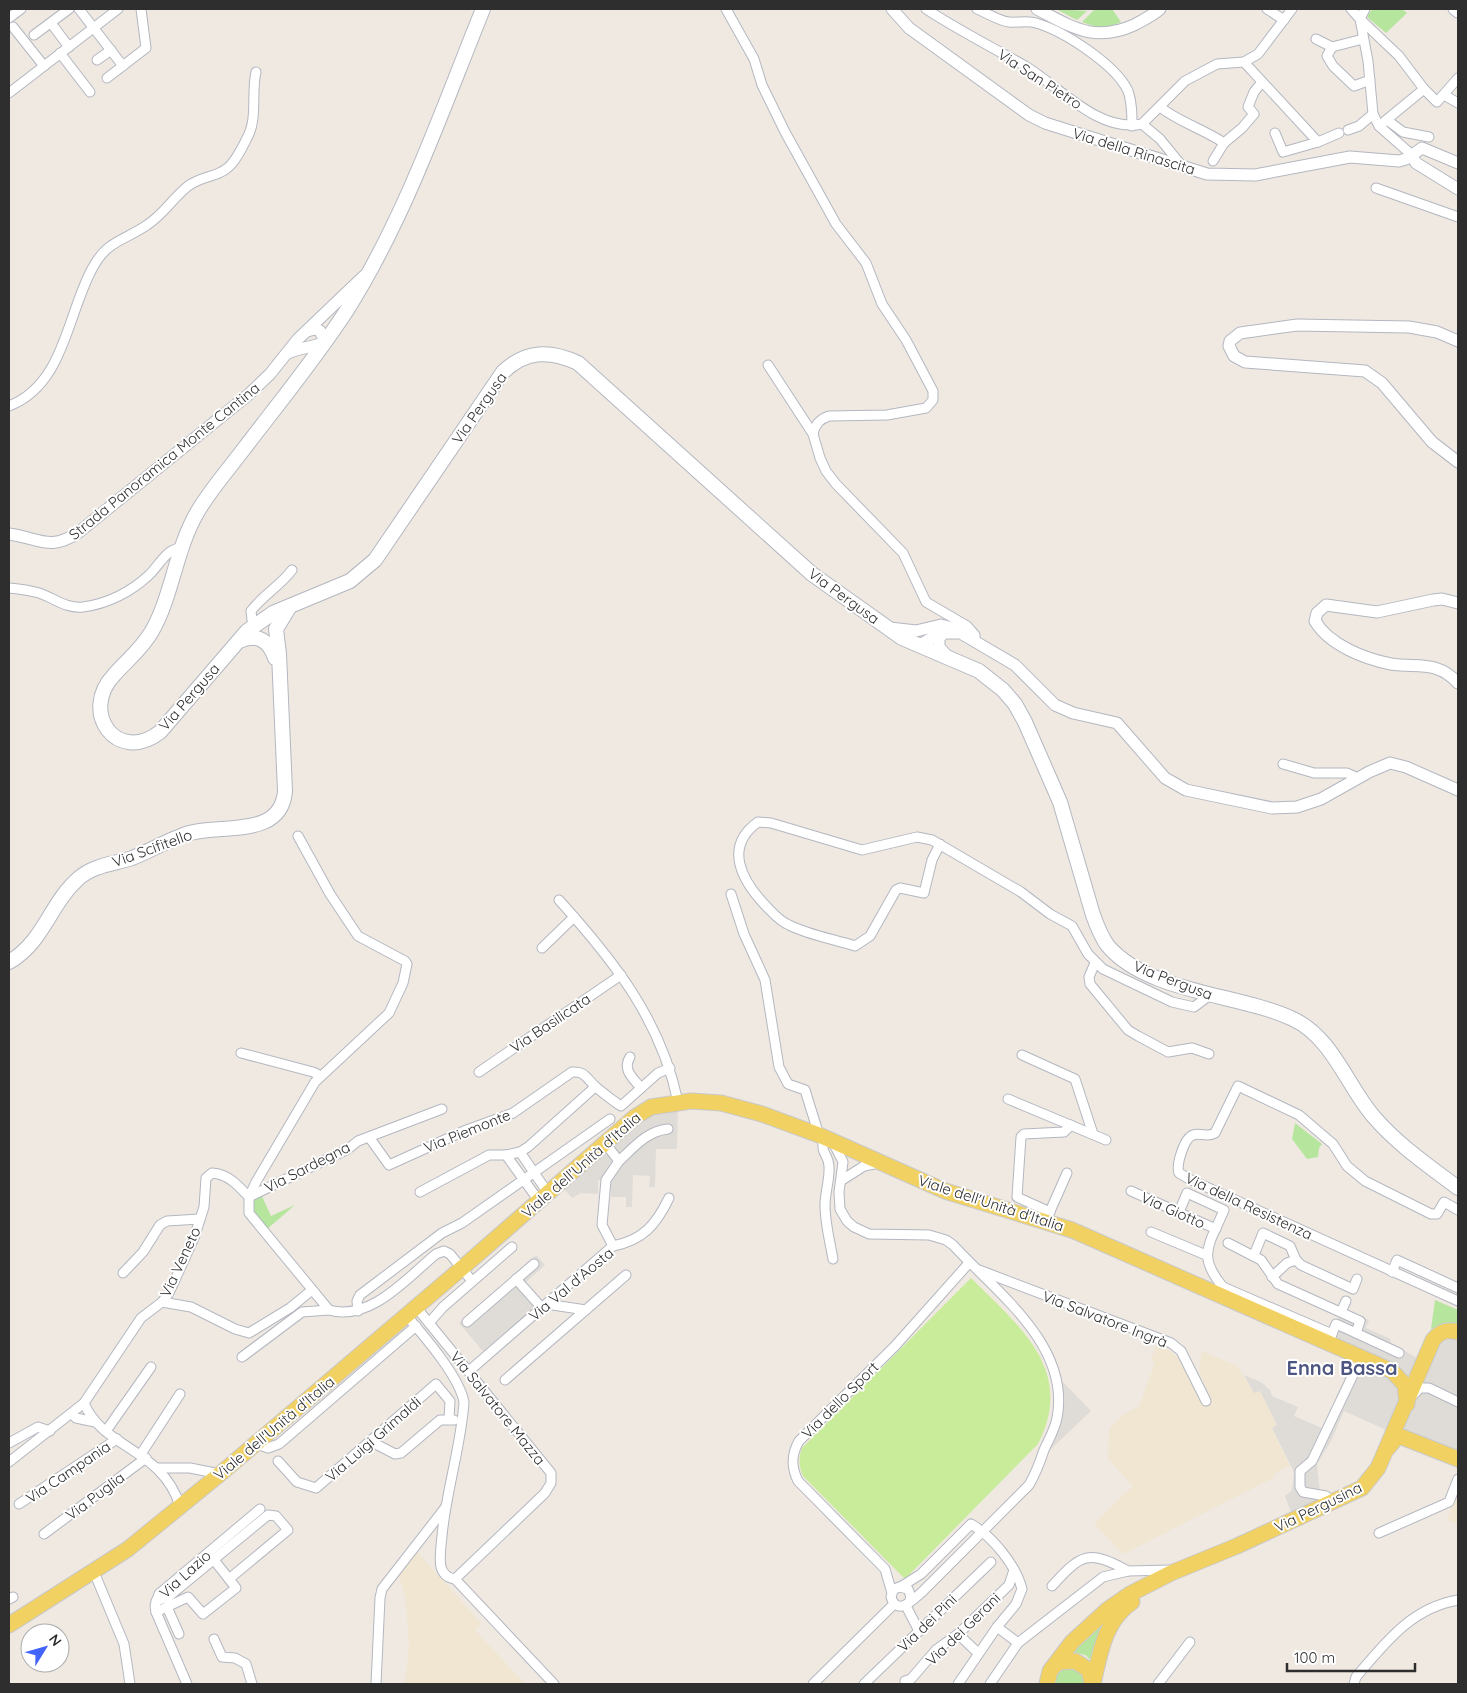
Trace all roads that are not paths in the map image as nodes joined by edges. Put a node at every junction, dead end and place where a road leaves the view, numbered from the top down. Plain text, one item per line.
1 (21, 9) edge
2 (69, 9) edge
3 (79, 9) edge
4 (118, 9) edge
5 (141, 9) edge
6 (483, 9) edge
7 (726, 9) edge
8 (892, 9) edge
9 (926, 9) edge
10 (977, 9) edge
11 (1037, 9) edge
12 (1160, 9) edge
13 (1267, 9) edge
14 (1292, 9) edge
15 (1351, 9) edge
16 (1365, 9) edge
17 (1454, 9) edge
18 (1458, 12) edge
19 (1360, 19) junction
20 (1284, 20) junction
21 (51, 23) junction
22 (10, 24) edge
23 (94, 28) junction
24 (34, 35) dead end
25 (1316, 39) dead end
26 (1363, 39) junction
27 (69, 47) junction
28 (1332, 47) junction
29 (111, 50) junction
30 (60, 54) junction
31 (97, 60) dead end
32 (1244, 62) junction
33 (44, 66) junction
34 (123, 66) junction
35 (256, 72) dead end
36 (107, 78) dead end
37 (1458, 78) edge
38 (1370, 80) junction
39 (1262, 82) junction
40 (1424, 89) junction
41 (90, 92) dead end
42 (9, 93) edge
43 (1444, 95) junction
44 (1458, 103) edge
45 (1160, 106) junction
46 (1373, 114) junction
47 (1387, 120) junction
48 (1137, 125) junction
49 (1379, 126) junction
50 (1274, 133) dead end
51 (1428, 137) dead end
52 (1224, 142) junction
53 (1318, 142) junction
54 (1412, 155) junction
55 (1213, 161) dead end
56 (1458, 163) edge
57 (1182, 166) junction
58 (1376, 188) dead end
59 (1458, 189) edge
60 (1458, 217) edge
61 (372, 268) junction
62 (307, 330) junction
63 (1458, 341) edge
64 (325, 342) junction
65 (291, 352) junction
66 (281, 360) junction
67 (768, 365) dead end
68 (305, 367) junction
69 (9, 406) edge
70 (813, 434) junction
71 (1458, 462) edge
72 (9, 534) edge
73 (180, 548) junction
74 (292, 570) dead end
75 (9, 588) edge
76 (1458, 603) edge
77 (290, 605) junction
78 (258, 622) junction
79 (887, 628) junction
80 (927, 628) junction
81 (944, 633) junction
82 (959, 633) junction
83 (272, 640) junction
84 (975, 642) junction
85 (235, 643) junction
86 (918, 646) junction
87 (950, 659) junction
88 (1458, 683) edge
89 (1284, 764) dead end
90 (1358, 778) junction
91 (1458, 790) edge
92 (298, 836) dead end
93 (940, 844) junction
94 (731, 894) dead end
95 (559, 900) dead end
96 (574, 916) junction
97 (542, 948) dead end
98 (9, 962) edge
99 (1096, 963) junction
100 (621, 975) junction
101 (1210, 995) junction
102 (241, 1053) dead end
103 (1209, 1054) dead end
104 (1022, 1055) dead end
105 (630, 1056) dead end
106 (670, 1068) junction
107 (480, 1072) dead end
108 (321, 1076) junction
109 (596, 1087) junction
110 (641, 1088) junction
111 (1008, 1099) dead end
112 (678, 1102) junction
113 (442, 1109) dead end
114 (610, 1119) dead end
115 (1070, 1125) junction
116 (668, 1129) dead end
117 (1093, 1134) junction
118 (369, 1137) junction
119 (826, 1138) junction
120 (1106, 1140) dead end
121 (604, 1142) junction
122 (520, 1152) junction
123 (506, 1155) junction
124 (854, 1159) junction
125 (619, 1161) junction
126 (533, 1172) junction
127 (1067, 1173) dead end
128 (524, 1180) junction
129 (842, 1180) junction
130 (1458, 1188) edge
131 (1131, 1191) dead end
132 (420, 1192) dead end
133 (249, 1197) junction
134 (544, 1197) junction
135 (669, 1198) dead end
136 (1458, 1210) edge
137 (1179, 1212) junction
138 (1048, 1217) junction
139 (200, 1219) junction
140 (1216, 1229) junction
141 (1151, 1232) dead end
142 (1228, 1243) dead end
143 (613, 1246) junction
144 (512, 1247) dead end
145 (1206, 1255) junction
146 (1254, 1255) junction
147 (833, 1259) dead end
148 (1296, 1260) junction
149 (534, 1264) dead end
150 (973, 1266) junction
151 (462, 1268) junction
152 (1392, 1272) junction
153 (123, 1273) dead end
154 (626, 1275) dead end
155 (1272, 1277) junction
156 (516, 1279) junction
157 (1357, 1280) dead end
158 (472, 1281) junction
159 (1458, 1288) edge
160 (312, 1290) junction
161 (1346, 1301) dead end
162 (1458, 1301) edge
163 (162, 1302) junction
164 (544, 1306) junction
165 (329, 1310) junction
166 (586, 1310) junction
167 (358, 1311) junction
168 (1341, 1312) junction
169 (413, 1316) junction
170 (466, 1322) dead end
171 (430, 1324) junction
172 (1356, 1332) junction
173 (1458, 1332) edge
174 (422, 1334) junction
175 (1330, 1339) junction
176 (1427, 1352) junction
177 (1398, 1353) dead end
178 (242, 1357) dead end
179 (1361, 1358) junction
180 (151, 1367) dead end
181 (469, 1371) junction
182 (1392, 1371) junction
183 (504, 1380) dead end
184 (180, 1394) dead end
185 (1206, 1401) dead end
186 (1458, 1402) edge
187 (84, 1403) junction
188 (1406, 1404) junction
189 (72, 1414) junction
190 (449, 1419) junction
191 (95, 1422) junction
192 (462, 1422) junction
193 (1399, 1422) junction
194 (50, 1431) junction
195 (106, 1431) junction
196 (117, 1439) junction
197 (370, 1441) junction
198 (1415, 1441) junction
199 (9, 1443) edge
200 (1385, 1453) junction
201 (144, 1456) junction
202 (1458, 1459) edge
203 (278, 1460) dead end
204 (9, 1462) edge
205 (158, 1468) junction
206 (220, 1474) junction
207 (1458, 1479) edge
208 (1331, 1502) junction
209 (19, 1504) dead end
210 (180, 1506) junction
211 (445, 1508) junction
212 (260, 1509) dead end
213 (982, 1530) junction
214 (1379, 1533) dead end
215 (44, 1534) dead end
216 (1237, 1546) junction
217 (214, 1560) junction
218 (990, 1562) dead end
219 (1014, 1570) junction
220 (1128, 1571) junction
221 (1173, 1571) junction
222 (94, 1572) junction
223 (229, 1579) junction
224 (455, 1579) junction
225 (902, 1586) junction
226 (1052, 1586) dead end
227 (892, 1593) junction
228 (1458, 1600) edge
229 (156, 1601) junction
230 (1132, 1602) junction
231 (894, 1604) junction
232 (908, 1604) junction
233 (167, 1607) junction
234 (156, 1612) junction
235 (9, 1625) edge
236 (997, 1627) junction
237 (919, 1631) junction
238 (179, 1634) dead end
239 (958, 1634) junction
240 (214, 1639) dead end
241 (1190, 1642) dead end
242 (1018, 1643) junction
243 (978, 1653) junction
244 (1050, 1674) edge
245 (905, 1681) dead end
246 (130, 1684) edge
247 (187, 1684) edge
248 (252, 1684) edge
249 (376, 1684) edge
250 (554, 1684) edge
251 (813, 1684) edge
252 (864, 1684) edge
253 (958, 1684) edge
254 (990, 1684) edge
255 (1040, 1684) edge
256 (1093, 1684) edge
257 (1158, 1684) edge
258 (1354, 1684) edge

1 - 22 street
2 - 21 street
3 - 23 street
4 - 23 street
5 - 34 street
6 - 61 main road, Via Pergusa
7 - 70 street
8 - 57 street, Via della Rinascita
9 - 48 street, Via San Pietro
10 - 48 street
11 - 12 street
13 - 20 street
14 - 20 street
15 - 19 street
16 - 19 street
17 - 18 street
19 - 26 street
19 - 40 street
20 - 32 street
21 - 24 street
21 - 27 street
22 - 33 street
23 - 27 street
23 - 29 street
25 - 28 street
26 - 28 street
26 - 38 street
27 - 30 street
28 - 38 street
29 - 31 street
29 - 34 street
30 - 33 street
30 - 41 street
32 - 39 street
32 - 45 street
33 - 42 street
34 - 36 street
35 - 69 street
37 - 43 street
38 - 46 street
39 - 52 street
39 - 53 street
40 - 43 street
40 - 47 street
43 - 44 street
45 - 48 street
45 - 52 street
46 - 49 street
46 - 53 street
47 - 49 street
47 - 51 street
48 - 57 street
49 - 54 street
50 - 53 street
52 - 55 street
54 - 56 street, Via della Rinascita
54 - 57 street, Via della Rinascita
54 - 59 street
58 - 60 street
61 - 62 street
61 - 64 main road, Via Pergusa
62 - 64 street
62 - 66 street
63 - 71 street
64 - 65 street
64 - 68 main road, Via Pergusa
65 - 66 street
65 - 68 street
66 - 72 street, Strada Panoramica Monte Cantina
67 - 70 street
68 - 73 main road, Via Pergusa
70 - 84 street
73 - 75 street
73 - 85 main road, Via Pergusa
74 - 78 street
76 - 88 street
77 - 78 main road, Via Pergusa
77 - 79 main road, Via Pergusa
77 - 83 main road
78 - 83 main road
78 - 85 main road, Via Pergusa
79 - 80 street
79 - 86 main road, Via Pergusa
80 - 82 street
80 - 86 street
81 - 82 street
81 - 86 street
81 - 87 street
82 - 84 street
83 - 85 main road
83 - 98 main road, Via Scifitello
84 - 90 street
86 - 87 main road, Via Pergusa
87 - 101 main road, Via Pergusa
89 - 90 street
90 - 91 street
92 - 108 street
93 - 93 street
93 - 99 street
94 - 119 street
95 - 96 street
96 - 97 street
96 - 100 street
99 - 101 street
99 - 103 street
100 - 106 street
100 - 107 street, Via Basilicata
101 - 130 main road, Via Pergusa
102 - 108 street
104 - 117 street
105 - 110 street
106 - 110 street
106 - 112 street
108 - 133 street
109 - 110 street
109 - 118 street, Via Piemonte
109 - 122 street, Via Piemonte
111 - 115 street
112 - 119 main road, Viale dell'Unità d'Italia
112 - 121 main road, Viale dell'Unità d'Italia
113 - 118 street, Via Sardegna
114 - 126 street
115 - 117 street
115 - 138 street
116 - 125 street
117 - 120 street
118 - 133 street, Via Sardegna
119 - 124 main road, Viale dell'Unità d'Italia
119 - 147 street
121 - 125 street
121 - 134 main road, Viale dell'Unità d'Italia
122 - 123 street, Via Piemonte
122 - 126 street
123 - 128 street
123 - 132 street, Via Piemonte
124 - 129 street
124 - 129 street
124 - 138 main road, Viale dell'Unità d'Italia
125 - 143 street
126 - 128 street
126 - 134 street
127 - 138 street
128 - 134 street
128 - 167 street
129 - 150 street
131 - 137 street, Via Giotto
133 - 139 street, Via Veneto
133 - 160 street, Via Sardegna
134 - 151 main road, Viale dell'Unità d'Italia
135 - 143 street, Via Val d'Aosta
136 - 152 street, Via della Resistenza
137 - 140 street, Via Giotto
137 - 140 street
138 - 175 main road, Viale dell'Unità d'Italia
139 - 153 street
139 - 163 street, Via Veneto
140 - 145 street
141 - 145 street
142 - 146 street
143 - 164 street, Via Val d'Aosta
144 - 158 street
145 - 175 street
146 - 148 street
146 - 155 street
148 - 155 street
148 - 157 street
149 - 156 street
150 - 185 street, Via Salvatore Ingrà
150 - 213 street
150 - 227 street, Via dello Sport
151 - 158 street
151 - 167 street
151 - 169 main road, Viale dell'Unità d'Italia
152 - 159 street
152 - 162 street, Via della Resistenza
154 - 166 street
155 - 168 street
156 - 164 street
156 - 170 street
158 - 171 street
160 - 163 street
160 - 165 street, Via Sardegna
161 - 168 street
163 - 187 street, Via Veneto
164 - 166 street
164 - 181 street, Via Val d'Aosta
165 - 167 street
165 - 178 street
166 - 183 street
168 - 172 street
169 - 171 street, Via Salvatore Mazza
169 - 174 street
169 - 206 main road, Viale dell'Unità d'Italia
171 - 174 street
171 - 181 street, Via Salvatore Mazza
172 - 175 street
172 - 177 street
173 - 176 main road
174 - 192 street
175 - 179 main road, Viale dell'Unità d'Italia
176 - 182 main road
176 - 188 main road, Via Pergusina
179 - 182 main road, Viale dell'Unità d'Italia
179 - 208 street
180 - 195 street, Via Campania
181 - 224 street, Via Salvatore Mazza
182 - 188 main road
184 - 201 street, Via Puglia
186 - 188 street
187 - 189 street, Via Veneto
187 - 191 street
188 - 193 main road, Via Pergusina
189 - 191 street
189 - 194 street, Via Veneto
190 - 192 street
190 - 197 street
190 - 197 street, Via Luigi Grimaldi
191 - 195 street
192 - 211 street
193 - 198 main road
193 - 200 main road, Via Pergusina
194 - 199 street
194 - 204 street, Via Veneto
195 - 196 street
196 - 201 street
196 - 209 street, Via Campania
197 - 203 street, Via Luigi Grimaldi
198 - 200 main road
198 - 202 main road
200 - 208 main road, Via Pergusina
201 - 205 street
201 - 215 street, Via Puglia
205 - 206 street
205 - 210 street
206 - 210 main road, Viale dell'Unità d'Italia
207 - 214 street
208 - 216 main road, Via Pergusina
210 - 222 main road, Viale dell'Unità d'Italia
211 - 224 street
211 - 249 street
212 - 229 street, Via Lazio
213 - 219 street
213 - 225 street
213 - 232 street
216 - 221 main road
216 - 230 main road
217 - 223 street
217 - 223 street
217 - 229 street
218 - 237 street, Via dei Pini
219 - 236 street
219 - 239 street, Via dei Gerani
220 - 221 street
220 - 226 street
220 - 242 street
221 - 230 street
221 - 244 main road
222 - 235 main road, Viale dell'Unità d'Italia
222 - 246 street
223 - 233 street
224 - 250 street
225 - 227 street
225 - 232 street
227 - 231 street
228 - 258 street
229 - 234 street, Via Lazio
230 - 256 main road
231 - 232 street
231 - 251 street
232 - 237 street
233 - 234 street
233 - 238 street
234 - 247 street, Via Lazio
236 - 242 street
236 - 243 street
237 - 252 street, Via dei Pini
239 - 243 street
239 - 245 street, Via dei Gerani
240 - 248 street
241 - 257 street
242 - 254 street
243 - 253 street
244 - 255 main road
244 - 256 main road

